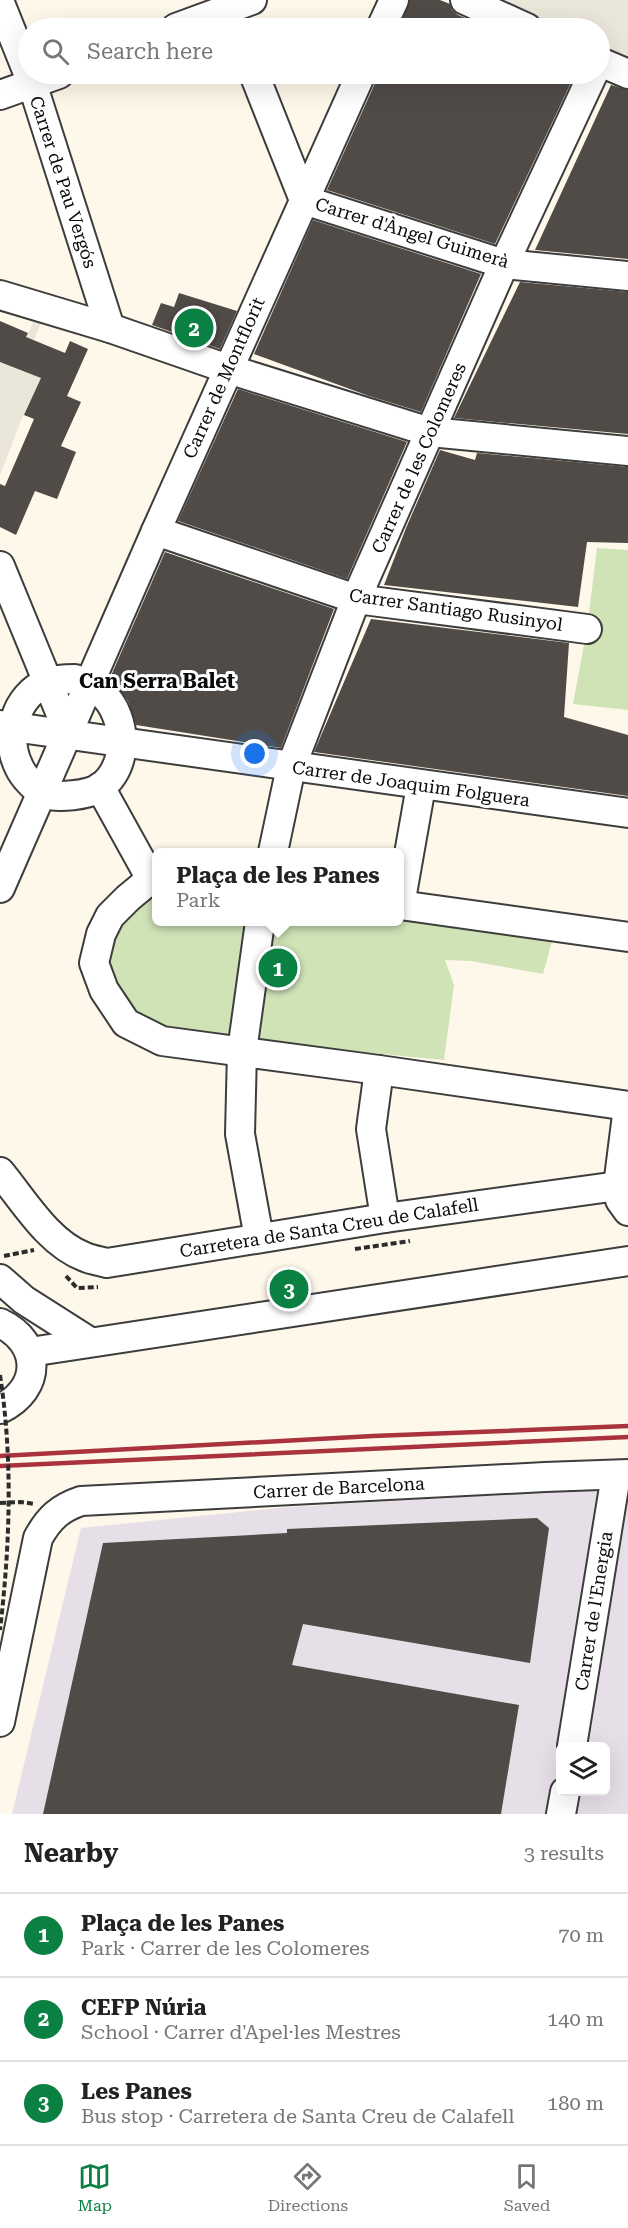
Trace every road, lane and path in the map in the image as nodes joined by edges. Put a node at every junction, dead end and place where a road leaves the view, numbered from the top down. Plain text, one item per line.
1 (394, 0) edge
2 (465, 0) edge
3 (0, 3) edge
4 (235, 9) edge
5 (207, 18) edge
6 (386, 18) edge
7 (505, 18) edge
8 (18, 48) edge
9 (610, 66) edge
10 (628, 74) edge
11 (29, 84) edge
12 (32, 84) edge
13 (258, 84) edge
14 (356, 84) edge
15 (588, 84) edge
16 (0, 95) edge
17 (304, 200) junction
18 (504, 264) junction
19 (628, 276) edge
20 (0, 295) edge
21 (110, 328) junction
22 (228, 369) junction
23 (430, 432) junction
24 (628, 451) edge
25 (156, 531) junction
26 (0, 566) edge
27 (357, 599) junction
28 (587, 629) dead end
29 (48, 682) junction
30 (91, 683) junction
31 (6, 725) edge
32 (69, 734) junction
33 (123, 742) junction
34 (291, 767) junction
35 (421, 786) junction
36 (100, 787) junction
37 (43, 793) junction
38 (628, 813) edge
39 (274, 848) edge
40 (152, 875) edge
41 (152, 880) edge
42 (404, 883) edge
43 (0, 888) edge
44 (404, 907) edge
45 (259, 926) edge
46 (628, 937) edge
47 (242, 1051) junction
48 (379, 1070) junction
49 (628, 1107) edge
50 (0, 1172) edge
51 (623, 1199) edge
52 (386, 1218) junction
53 (259, 1238) junction
54 (628, 1261) edge
55 (0, 1279) edge
56 (0, 1289) edge
57 (6, 1326) edge
58 (90, 1342) junction
59 (30, 1352) junction
60 (0, 1375) edge
61 (0, 1409) edge
62 (622, 1475) edge
63 (0, 1503) edge
64 (54, 1515) junction
65 (0, 1630) edge
66 (0, 1722) edge
67 (573, 1742) edge
68 (564, 1796) edge
69 (561, 1814) edge

1 - 6 street
2 - 7 street
3 - 8 street, Carrer de Pau Vergós
4 - 5 street
9 - 10 street
11 - 16 street
12 - 21 street, Carrer de Pau Vergós
13 - 17 street
14 - 17 street, Carrer de Montflorit
15 - 18 street, Carrer de les Colomeres
17 - 18 street, Carrer d'Àngel Guimerà
17 - 22 street, Carrer de Montflorit
18 - 19 street, Carrer d'Àngel Guimerà
18 - 23 street, Carrer de les Colomeres
20 - 21 street
21 - 22 street
22 - 23 street
22 - 25 street, Carrer de Montflorit
23 - 24 street
23 - 27 street, Carrer de les Colomeres
25 - 27 street, Carrer Santiago Rusinyol
25 - 30 street, Carrer de Montflorit
26 - 29 street
27 - 28 street, Carrer Santiago Rusinyol
27 - 34 street, Carrer de les Colomeres
29 - 30 street
29 - 31 street
29 - 32 street
30 - 32 street, Carrer de Montflorit
30 - 33 street
31 - 32 street, Carrer de Joaquim Folguera
31 - 37 street
32 - 33 street, Carrer de Joaquim Folguera
32 - 37 street, Carrer de Montflorit
33 - 34 street, Carrer de Joaquim Folguera
33 - 36 street
34 - 35 street, Carrer de Joaquim Folguera
34 - 39 street, Carrer de les Colomeres
35 - 38 street, Carrer de Joaquim Folguera
35 - 42 street
36 - 37 street
36 - 40 street
37 - 43 street
41 - 47 street
44 - 46 street
45 - 47 street
47 - 48 street
47 - 53 street
48 - 49 street
48 - 52 street
49 - 51 street
50 - 53 street, Carretera de Santa Creu de Calafell
51 - 52 street, Carretera de Santa Creu de Calafell
52 - 53 street, Carretera de Santa Creu de Calafell
54 - 58 street
55 - 58 street
56 - 57 street
57 - 59 street
58 - 59 street
59 - 61 street
60 - 65 path, bridge
62 - 64 street, Carrer de Barcelona
62 - 67 street, Carrer de l'Energia
63 - 64 path
64 - 66 street
68 - 69 street

